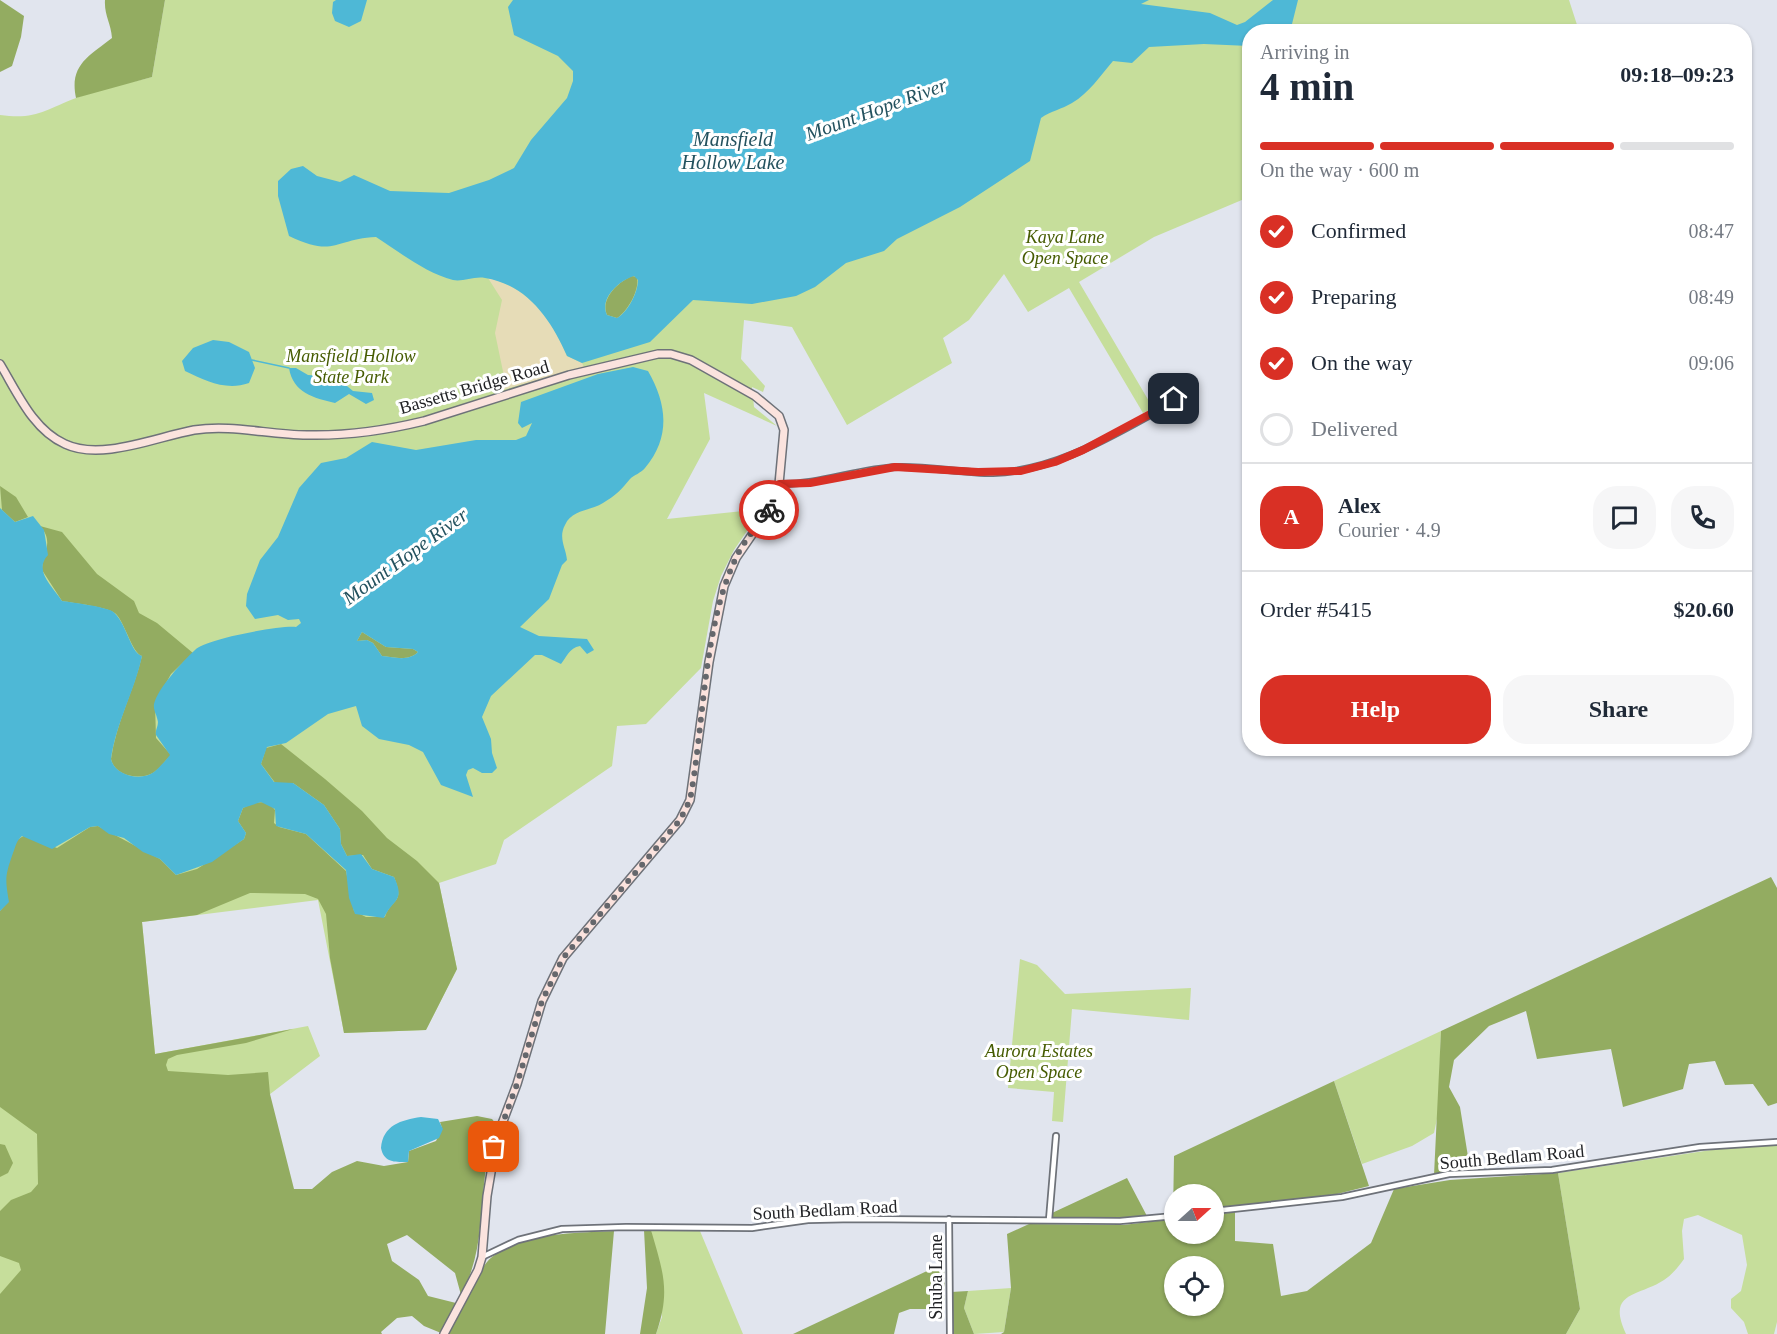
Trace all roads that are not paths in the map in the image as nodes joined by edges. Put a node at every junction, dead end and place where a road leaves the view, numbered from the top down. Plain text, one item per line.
1 (0, 364) edge
2 (1174, 399) dead end
3 (779, 484) junction
4 (1056, 1136) dead end
5 (1777, 1142) edge
6 (1224, 1210) edge
7 (1164, 1217) edge
8 (949, 1219) junction
9 (1049, 1220) junction
10 (482, 1257) junction
11 (444, 1334) edge
12 (950, 1334) edge

1 - 3 street, Bassetts Bridge Road
2 - 3 street
3 - 10 street
4 - 9 street
5 - 6 street, South Bedlam Road
7 - 9 street, South Bedlam Road
8 - 9 street, South Bedlam Road
8 - 10 street, South Bedlam Road
8 - 12 street, Shuba Lane
10 - 11 street

